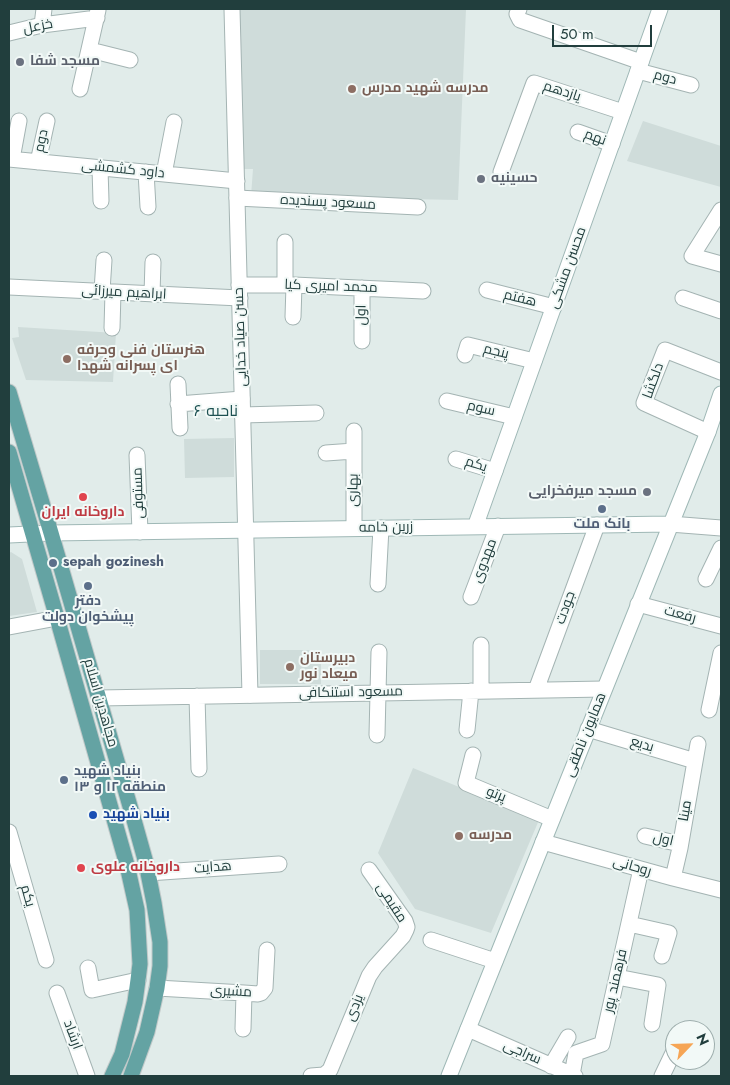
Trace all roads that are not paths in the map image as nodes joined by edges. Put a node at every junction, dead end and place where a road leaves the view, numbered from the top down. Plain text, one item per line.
1 (44, 9) edge
2 (232, 9) edge
3 (519, 9) edge
4 (660, 9) edge
5 (98, 13) edge
6 (42, 25) junction
7 (9, 33) edge
8 (90, 50) junction
9 (130, 60) dead end
10 (639, 67) junction
11 (691, 85) dead end
12 (80, 89) dead end
13 (623, 112) junction
14 (19, 121) dead end
15 (47, 121) dead end
16 (174, 122) dead end
17 (578, 132) dead end
18 (612, 144) junction
19 (10, 159) edge
20 (38, 162) junction
21 (100, 168) junction
22 (146, 172) junction
23 (501, 172) dead end
24 (164, 174) junction
25 (237, 181) junction
26 (237, 198) junction
27 (101, 201) dead end
28 (148, 207) dead end
29 (418, 207) dead end
30 (721, 210) edge
31 (285, 242) dead end
32 (104, 260) dead end
33 (153, 262) dead end
34 (721, 264) edge
35 (289, 285) junction
36 (9, 287) edge
37 (362, 288) junction
38 (487, 290) dead end
39 (423, 291) dead end
40 (107, 292) junction
41 (239, 292) junction
42 (152, 294) junction
43 (683, 298) dead end
44 (554, 307) junction
45 (721, 311) edge
46 (293, 317) dead end
47 (112, 328) dead end
48 (362, 341) dead end
49 (465, 355) dead end
50 (534, 361) junction
51 (721, 372) edge
52 (178, 384) dead end
53 (9, 392) edge
54 (721, 394) edge
55 (242, 399) junction
56 (447, 401) dead end
57 (178, 404) junction
58 (316, 413) dead end
59 (242, 415) junction
60 (514, 417) junction
61 (180, 428) dead end
62 (354, 431) dead end
63 (708, 432) junction
64 (354, 451) junction
65 (9, 452) edge
66 (326, 453) dead end
67 (137, 454) dead end
68 (456, 459) dead end
69 (495, 471) junction
70 (670, 524) junction
71 (597, 525) junction
72 (498, 526) junction
73 (475, 527) junction
74 (354, 528) junction
75 (381, 528) junction
76 (721, 528) edge
77 (246, 530) junction
78 (140, 532) junction
79 (51, 533) junction
80 (32, 534) junction
81 (9, 535) edge
82 (721, 548) edge
83 (706, 579) dead end
84 (378, 584) dead end
85 (471, 597) dead end
86 (638, 604) junction
87 (57, 618) junction
88 (721, 626) edge
89 (9, 627) edge
90 (481, 645) dead end
91 (379, 652) dead end
92 (721, 653) edge
93 (604, 689) junction
94 (536, 690) junction
95 (476, 691) junction
96 (378, 693) junction
97 (250, 695) junction
98 (197, 696) junction
99 (99, 698) junction
100 (709, 710) dead end
101 (588, 729) junction
102 (467, 730) dead end
103 (378, 735) dead end
104 (698, 744) dead end
105 (473, 755) dead end
106 (695, 761) junction
107 (199, 769) dead end
108 (552, 819) junction
109 (9, 832) edge
110 (645, 836) dead end
111 (543, 842) junction
112 (680, 844) junction
113 (279, 864) dead end
114 (641, 869) junction
115 (369, 870) dead end
116 (148, 872) junction
117 (673, 878) junction
118 (721, 890) edge
119 (629, 924) junction
120 (402, 936) joint
121 (431, 940) dead end
122 (267, 950) dead end
123 (662, 956) dead end
124 (46, 960) dead end
125 (495, 962) junction
126 (88, 968) dead end
127 (617, 977) junction
128 (138, 980) junction
129 (157, 988) junction
130 (57, 993) dead end
131 (244, 993) junction
132 (652, 1024) dead end
133 (243, 1029) dead end
134 (468, 1029) junction
135 (568, 1037) dead end
136 (564, 1073) edge
137 (87, 1076) edge
138 (112, 1076) edge
139 (131, 1076) edge
140 (311, 1076) edge
141 (449, 1076) edge

1 - 6 street
2 - 25 street, حسن صیاد خدایی
3 - 10 street, دوم
4 - 10 street, محسن مشکی
5 - 6 street, خزعل
5 - 8 street
6 - 7 street, خزعل
8 - 9 street
8 - 12 street
10 - 11 street, دوم
10 - 13 street, محسن مشکی
13 - 18 street, محسن مشکی
13 - 23 street, یازدهم
14 - 19 street
15 - 20 street, دوم
16 - 24 street
17 - 18 street, نهم
18 - 44 street, محسن مشکی
19 - 20 street, داود کشمشی
20 - 21 street, داود کشمشی
21 - 22 street, داود کشمشی
21 - 27 street
22 - 24 street, داود کشمشی
22 - 28 street
24 - 25 street, داود کشمشی
25 - 26 street, حسن صیاد خدایی
26 - 29 street, مسعود پسندیده
26 - 41 street, حسن صیاد خدایی
30 - 34 street
31 - 35 street
32 - 40 street
33 - 42 street
35 - 37 street, محمد امیری کیا
35 - 41 street, محمد امیری کیا
35 - 46 street
36 - 40 street, ابراهیم میرزائی
37 - 39 street, محمد امیری کیا
37 - 48 street, اول
38 - 44 street, هفتم
40 - 42 street, ابراهیم میرزائی
40 - 47 street
41 - 42 street, ابراهیم میرزائی
41 - 55 street, حسن صیاد خدایی
43 - 45 street
44 - 50 street, محسن مشکی
49 - 50 street, پنجم
50 - 60 street, محسن مشکی
51 - 63 street, دلگشا
52 - 57 street
53 - 79 main road, مجاهدین اسلام
54 - 63 street, همایون ناطقی
55 - 57 street
55 - 59 street, حسن صیاد خدایی
56 - 60 street, سوم
57 - 61 street
58 - 59 street
59 - 77 street, حسن صیاد خدایی
60 - 69 street, محسن مشکی
62 - 64 street, بهاری
63 - 70 street, همایون ناطقی
64 - 66 street
64 - 74 street, بهاری
65 - 80 main road, مجاهدین اسلام
67 - 78 street, مستوفی
68 - 69 street, یکم
69 - 73 street, محسن مشکی
70 - 71 street, زرین خامه
70 - 76 street, زرین خامه
70 - 86 street, همایون ناطقی
71 - 72 street, زرین خامه
71 - 94 street, جودت
72 - 73 street, زرین خامه
72 - 85 street, مهدوی
73 - 75 street, زرین خامه
74 - 75 street, زرین خامه
74 - 77 street, زرین خامه
75 - 84 street
77 - 78 street, زرین خامه
77 - 97 street, حسن صیاد خدایی
78 - 79 street, زرین خامه
79 - 80 street, زرین خامه
79 - 99 main road, مجاهدین اسلام
80 - 81 street, زرین خامه
80 - 87 main road, مجاهدین اسلام
82 - 83 street
86 - 88 street, رفعت
86 - 93 street, همایون ناطقی
87 - 89 street
87 - 128 main road, مجاهدین اسلام
90 - 95 street
91 - 96 street
92 - 100 street
93 - 94 street, مسعود استنکافی
93 - 101 street, همایون ناطقی
94 - 95 street, مسعود استنکافی
95 - 96 street, مسعود استنکافی
95 - 102 street
96 - 97 street, مسعود استنکافی
96 - 103 street
97 - 98 street, مسعود استنکافی
98 - 99 street, مسعود استنکافی
98 - 107 street
99 - 116 main road, مجاهدین اسلام
101 - 106 street, بدیع
101 - 108 street, همایون ناطقی
104 - 106 street, مینا
105 - 108 street, پرتو
106 - 112 street, مینا
108 - 111 street, همایون ناطقی
109 - 124 street, یکم
110 - 112 street, اول
111 - 114 street, روحانی
111 - 125 street, همایون ناطقی
112 - 117 street, مینا
113 - 116 street, هدایت
114 - 117 street, روحانی
114 - 119 street, فرهمند پور
115 - 120 street, مقیمی
116 - 129 main road, مجاهدین اسلام
117 - 118 street, روحانی
119 - 123 street
119 - 127 street, فرهمند پور
120 - 140 street, یزدی
121 - 125 street
122 - 131 street, مشیری
125 - 134 street, همایون ناطقی
126 - 128 street
127 - 132 street
127 - 136 street, فرهمند پور
128 - 138 main road, مجاهدین اسلام
129 - 131 street, مشیری
129 - 139 main road, مجاهدین اسلام
130 - 137 street, ارشاد
131 - 133 street
134 - 136 street, سراجی
134 - 141 street, همایون ناطقی
135 - 136 street

